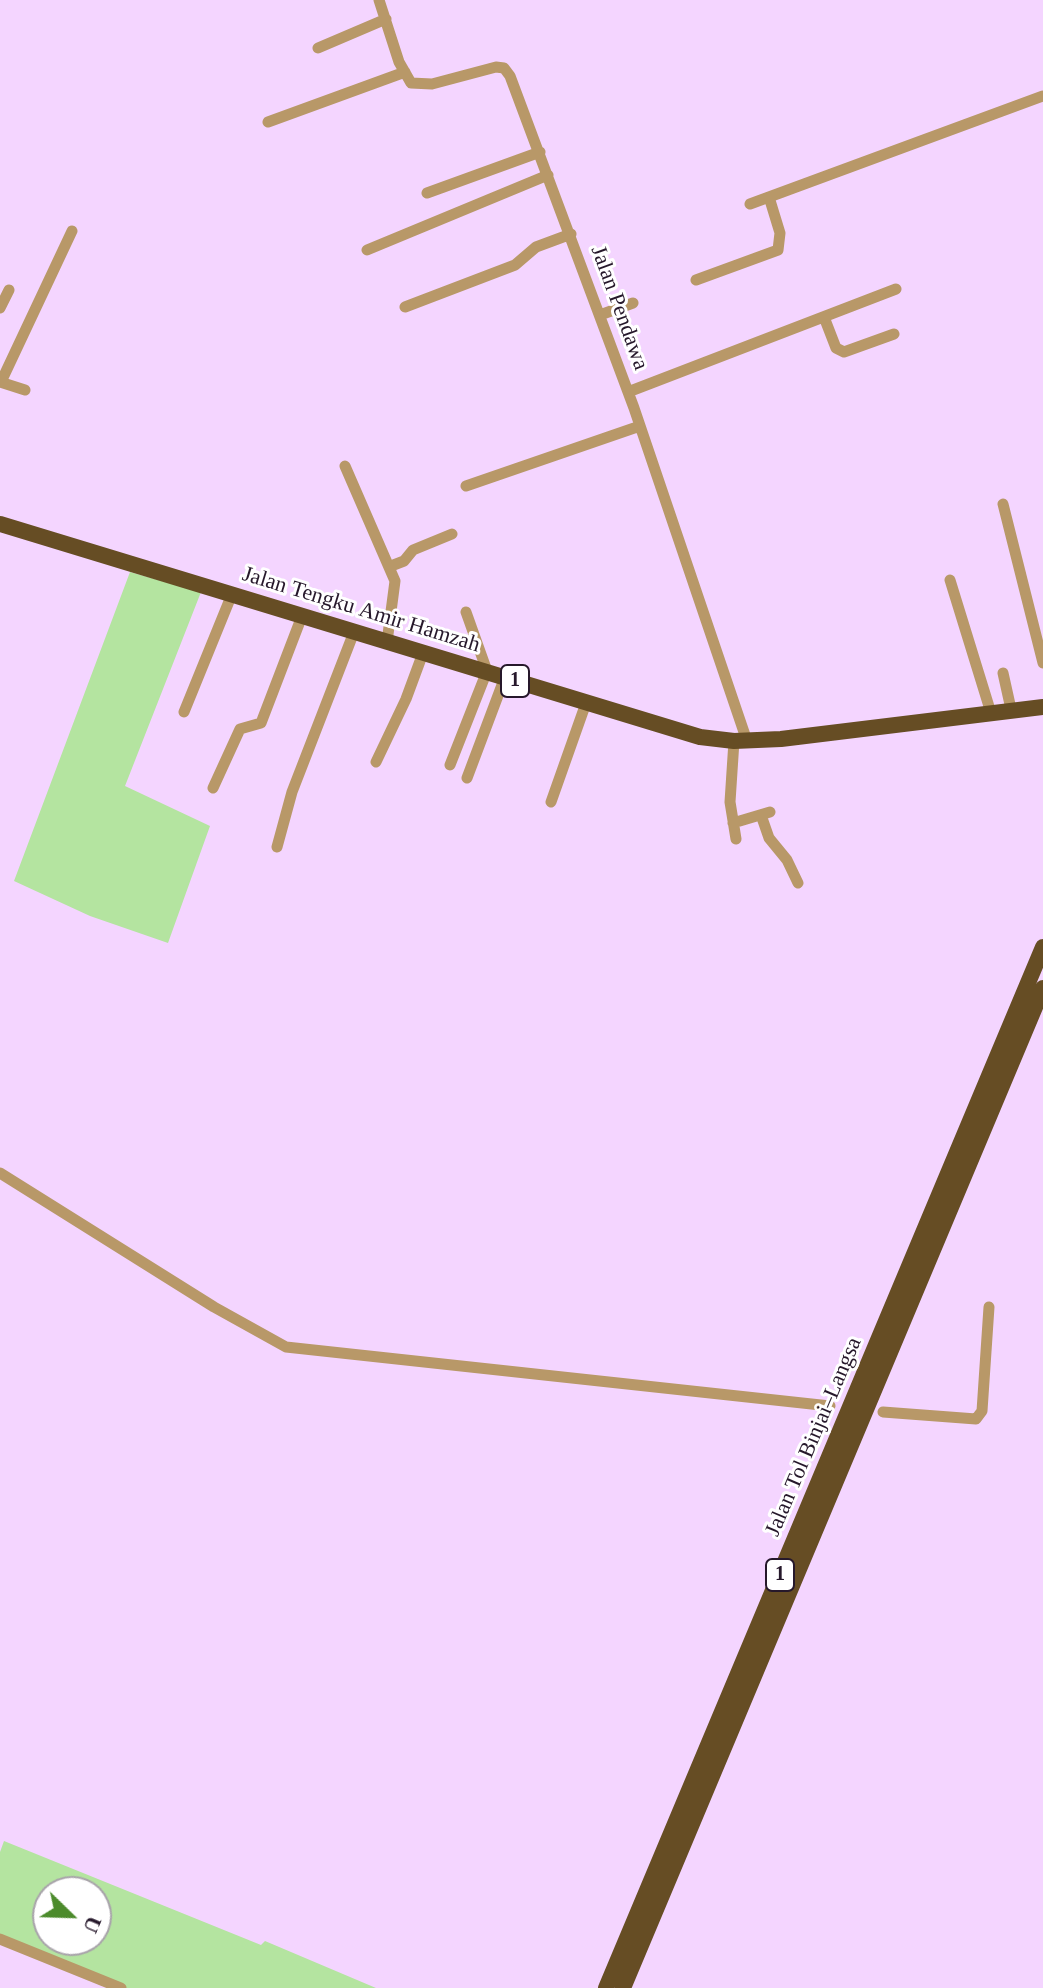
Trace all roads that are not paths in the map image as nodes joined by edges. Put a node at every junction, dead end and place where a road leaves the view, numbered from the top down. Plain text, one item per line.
1 (379, 0) edge
2 (386, 19) junction
3 (318, 48) dead end
4 (405, 72) junction
5 (1043, 96) edge
6 (268, 122) dead end
7 (540, 152) junction
8 (548, 175) junction
9 (427, 193) dead end
10 (769, 197) junction
11 (750, 204) dead end
12 (72, 231) dead end
13 (571, 234) junction
14 (367, 250) dead end
15 (696, 280) dead end
16 (896, 289) dead end
17 (9, 290) dead end
18 (633, 303) dead end
19 (405, 307) dead end
20 (0, 308) edge
21 (600, 315) junction
22 (824, 317) junction
23 (894, 334) dead end
24 (0, 382) edge
25 (25, 390) dead end
26 (628, 392) junction
27 (640, 426) junction
28 (345, 466) dead end
29 (466, 486) dead end
30 (1003, 504) dead end
31 (0, 524) edge
32 (452, 534) dead end
33 (391, 566) junction
34 (950, 580) dead end
35 (232, 594) junction
36 (466, 612) dead end
37 (302, 616) junction
38 (354, 632) junction
39 (387, 642) junction
40 (423, 653) junction
41 (1043, 663) edge
42 (487, 671) junction
43 (1003, 673) dead end
44 (505, 677) junction
45 (586, 703) junction
46 (1043, 707) edge
47 (1011, 709) junction
48 (184, 712) dead end
49 (991, 713) junction
50 (740, 741) junction
51 (376, 762) dead end
52 (450, 765) dead end
53 (467, 778) dead end
54 (213, 788) dead end
55 (551, 802) dead end
56 (733, 823) junction
57 (736, 839) dead end
58 (277, 847) dead end
59 (798, 883) dead end
60 (1043, 947) edge
61 (1043, 988) edge
62 (977, 1125) junction
63 (960, 1166) junction
64 (0, 1173) edge
65 (989, 1307) dead end
66 (830, 1406) dead end
67 (883, 1412) dead end
68 (0, 1939) edge
69 (121, 1988) edge
70 (606, 1988) edge
71 (623, 1988) edge

1 - 2 street
2 - 3 street
2 - 4 street
4 - 6 street
4 - 7 street, Jalan Pendawa
5 - 10 street
7 - 8 street, Jalan Pendawa
7 - 9 street
8 - 13 street, Jalan Pendawa
8 - 14 street
10 - 11 street
10 - 15 street
12 - 24 street
13 - 19 street
13 - 21 street, Jalan Pendawa
16 - 22 street
17 - 20 street
18 - 21 street
21 - 26 street, Jalan Pendawa
22 - 23 street
22 - 26 street
24 - 25 street
26 - 27 street, Jalan Pendawa
27 - 29 street
27 - 50 street, Jalan Pendawa
28 - 33 street
30 - 41 street
31 - 35 highway, Jalan Tengku Amir Hamzah / 1
32 - 33 street
33 - 39 street
34 - 49 street
35 - 37 highway, Jalan Tengku Amir Hamzah / 1
35 - 48 street
36 - 42 street
37 - 38 highway, Jalan Tengku Amir Hamzah / 1
37 - 54 street
38 - 39 highway, Jalan Tengku Amir Hamzah / 1
38 - 58 street
39 - 40 highway, Jalan Tengku Amir Hamzah / 1
40 - 42 highway, Jalan Tengku Amir Hamzah / 1
40 - 51 street
42 - 44 highway, Jalan Tengku Amir Hamzah / 1
42 - 52 street
43 - 47 street
44 - 45 highway, Jalan Tengku Amir Hamzah / 1
44 - 53 street
45 - 50 highway, Jalan Tengku Amir Hamzah / 1
45 - 55 street
46 - 47 highway, Jalan Tengku Amir Hamzah / 1
47 - 49 highway, Jalan Tengku Amir Hamzah / 1
49 - 50 highway, Jalan Tengku Amir Hamzah / 1
50 - 56 street
56 - 57 street
56 - 59 street
60 - 62 highway, Jalan Tol Binjai–Langsa / 1
61 - 62 highway, Jalan Tol Binjai–Langsa / 1
62 - 63 highway, Jalan Tol Binjai–Langsa / 1
63 - 70 highway, Jalan Tol Binjai–Langsa / 1
63 - 71 highway, Jalan Tol Binjai–Langsa / 1
64 - 66 street
65 - 67 street
68 - 69 street

